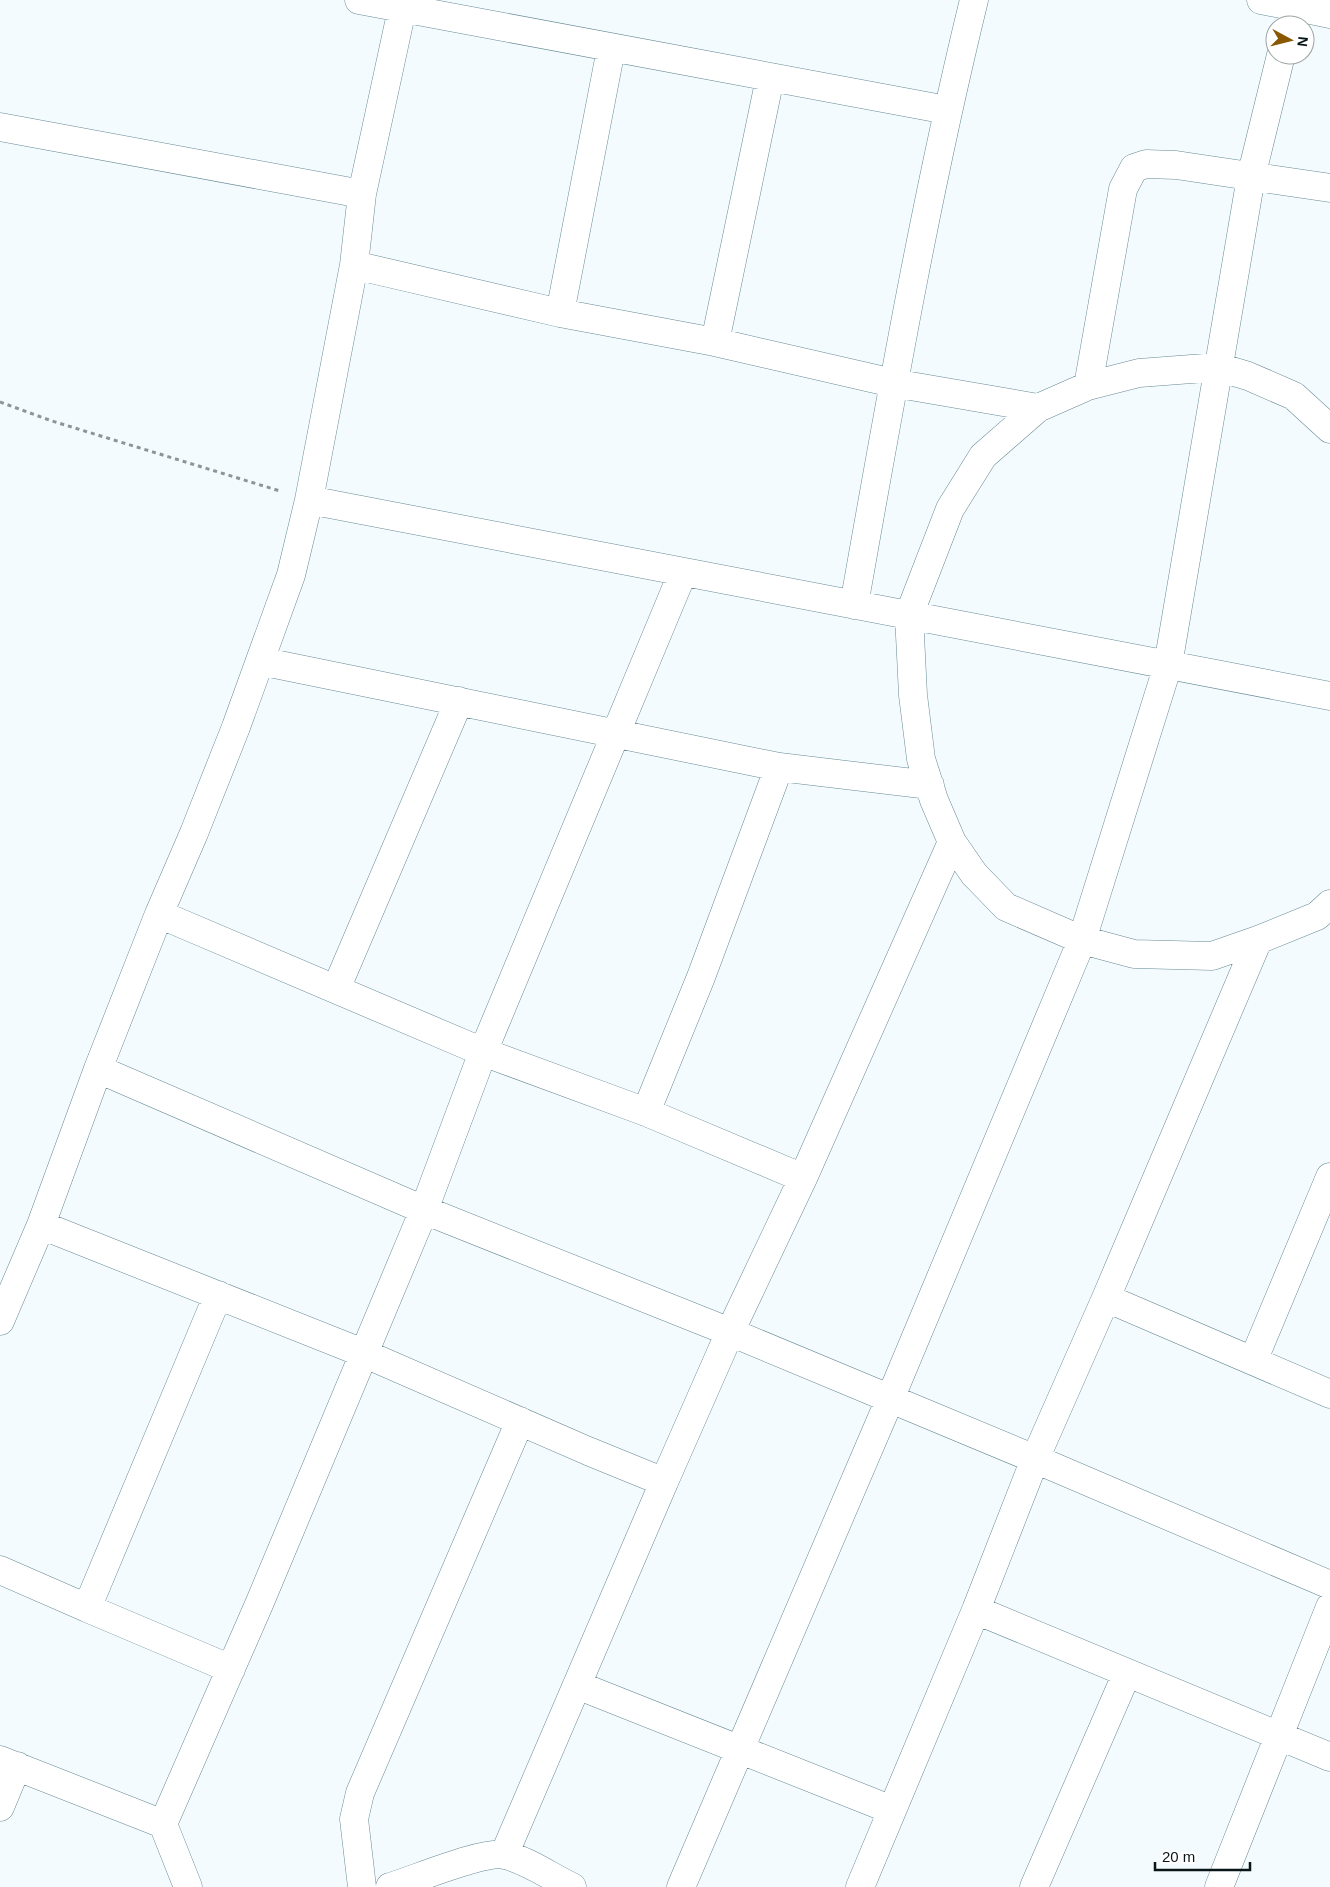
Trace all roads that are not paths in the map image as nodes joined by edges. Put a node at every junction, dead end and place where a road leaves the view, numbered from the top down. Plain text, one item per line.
1 (359, 0) edge
2 (974, 0) edge
3 (1260, 0) edge
4 (403, 4) edge
5 (1291, 10) edge
6 (1330, 14) edge
7 (611, 49) junction
8 (1279, 65) edge
9 (770, 78) junction
10 (947, 110) junction
11 (0, 127) edge
12 (1251, 177) junction
13 (1330, 188) edge
14 (362, 194) junction
15 (354, 265) junction
16 (560, 313) junction
17 (715, 342) junction
18 (1218, 367) junction
19 (893, 383) junction
20 (1088, 386) junction
21 (1038, 408) junction
22 (1330, 428) edge
23 (309, 500) junction
24 (683, 572) junction
25 (854, 605) junction
26 (909, 615) junction
27 (260, 661) junction
28 (1168, 665) junction
29 (1330, 696) edge
30 (459, 701) junction
31 (616, 733) junction
32 (779, 767) junction
33 (930, 786) junction
34 (952, 842) junction
35 (1330, 904) edge
36 (159, 914) junction
37 (1082, 940) junction
38 (1258, 940) junction
39 (336, 989) junction
40 (482, 1052) junction
41 (98, 1069) junction
42 (646, 1112) junction
43 (1330, 1177) edge
44 (803, 1178) junction
45 (424, 1210) junction
46 (41, 1225) junction
47 (218, 1295) junction
48 (1106, 1298) junction
49 (0, 1321) edge
50 (730, 1332) junction
51 (363, 1353) junction
52 (1253, 1361) junction
53 (1330, 1394) edge
54 (890, 1399) junction
55 (520, 1421) junction
56 (1035, 1459) junction
57 (664, 1482) junction
58 (0, 1570) edge
59 (1330, 1585) edge
60 (1330, 1607) edge
61 (87, 1608) junction
62 (976, 1610) junction
63 (230, 1669) junction
64 (1127, 1673) junction
65 (577, 1685) junction
66 (1279, 1735) junction
67 (740, 1749) junction
68 (1330, 1757) edge
69 (8, 1763) edge
70 (0, 1807) edge
71 (892, 1810) junction
72 (163, 1824) junction
73 (504, 1855) junction
74 (188, 1887) edge
75 (362, 1887) edge
76 (390, 1887) edge
77 (572, 1887) edge
78 (681, 1887) edge
79 (860, 1887) edge
80 (1034, 1887) edge
81 (1219, 1887) edge

1 - 4 street
2 - 10 street
3 - 5 street
4 - 7 street
4 - 14 street
5 - 6 street
7 - 9 street
7 - 16 street
8 - 12 street
9 - 10 street
9 - 17 street
10 - 19 street
11 - 14 street
12 - 13 street
12 - 18 street
12 - 20 street
14 - 15 street
15 - 16 street
15 - 23 street
16 - 17 street
17 - 19 street
18 - 20 street
18 - 22 street
18 - 28 street
19 - 21 street
19 - 25 street
20 - 21 street
21 - 26 street
23 - 24 street
23 - 27 street
24 - 25 street
24 - 31 street
25 - 26 street
26 - 28 street
26 - 33 street
27 - 30 street
27 - 36 street
28 - 29 street
28 - 37 street
30 - 31 street
30 - 39 street
31 - 32 street
31 - 40 street
32 - 33 street
32 - 42 street
33 - 34 street
34 - 37 street
34 - 44 street
35 - 38 street
36 - 39 street
36 - 41 street
37 - 38 street
37 - 54 street
38 - 48 street
39 - 40 street
40 - 42 street
40 - 45 street
41 - 45 street
41 - 46 street
42 - 44 street
43 - 52 street
44 - 50 street
45 - 50 street
45 - 51 street
46 - 47 street
46 - 49 street
47 - 51 street
47 - 61 street
48 - 52 street
48 - 56 street
50 - 54 street
50 - 57 street
51 - 55 street
51 - 63 street
52 - 53 street
54 - 56 street
54 - 67 street
55 - 57 street
55 - 75 street
56 - 59 street
56 - 62 street
57 - 65 street
58 - 61 street
60 - 66 street
61 - 63 street
62 - 64 street
62 - 71 street
63 - 72 street
64 - 66 street
64 - 80 street
65 - 67 street
65 - 73 street
66 - 68 street
66 - 81 street
67 - 71 street
67 - 78 street
69 - 70 street
69 - 72 street
71 - 79 street
72 - 74 street
73 - 76 street
73 - 77 street

